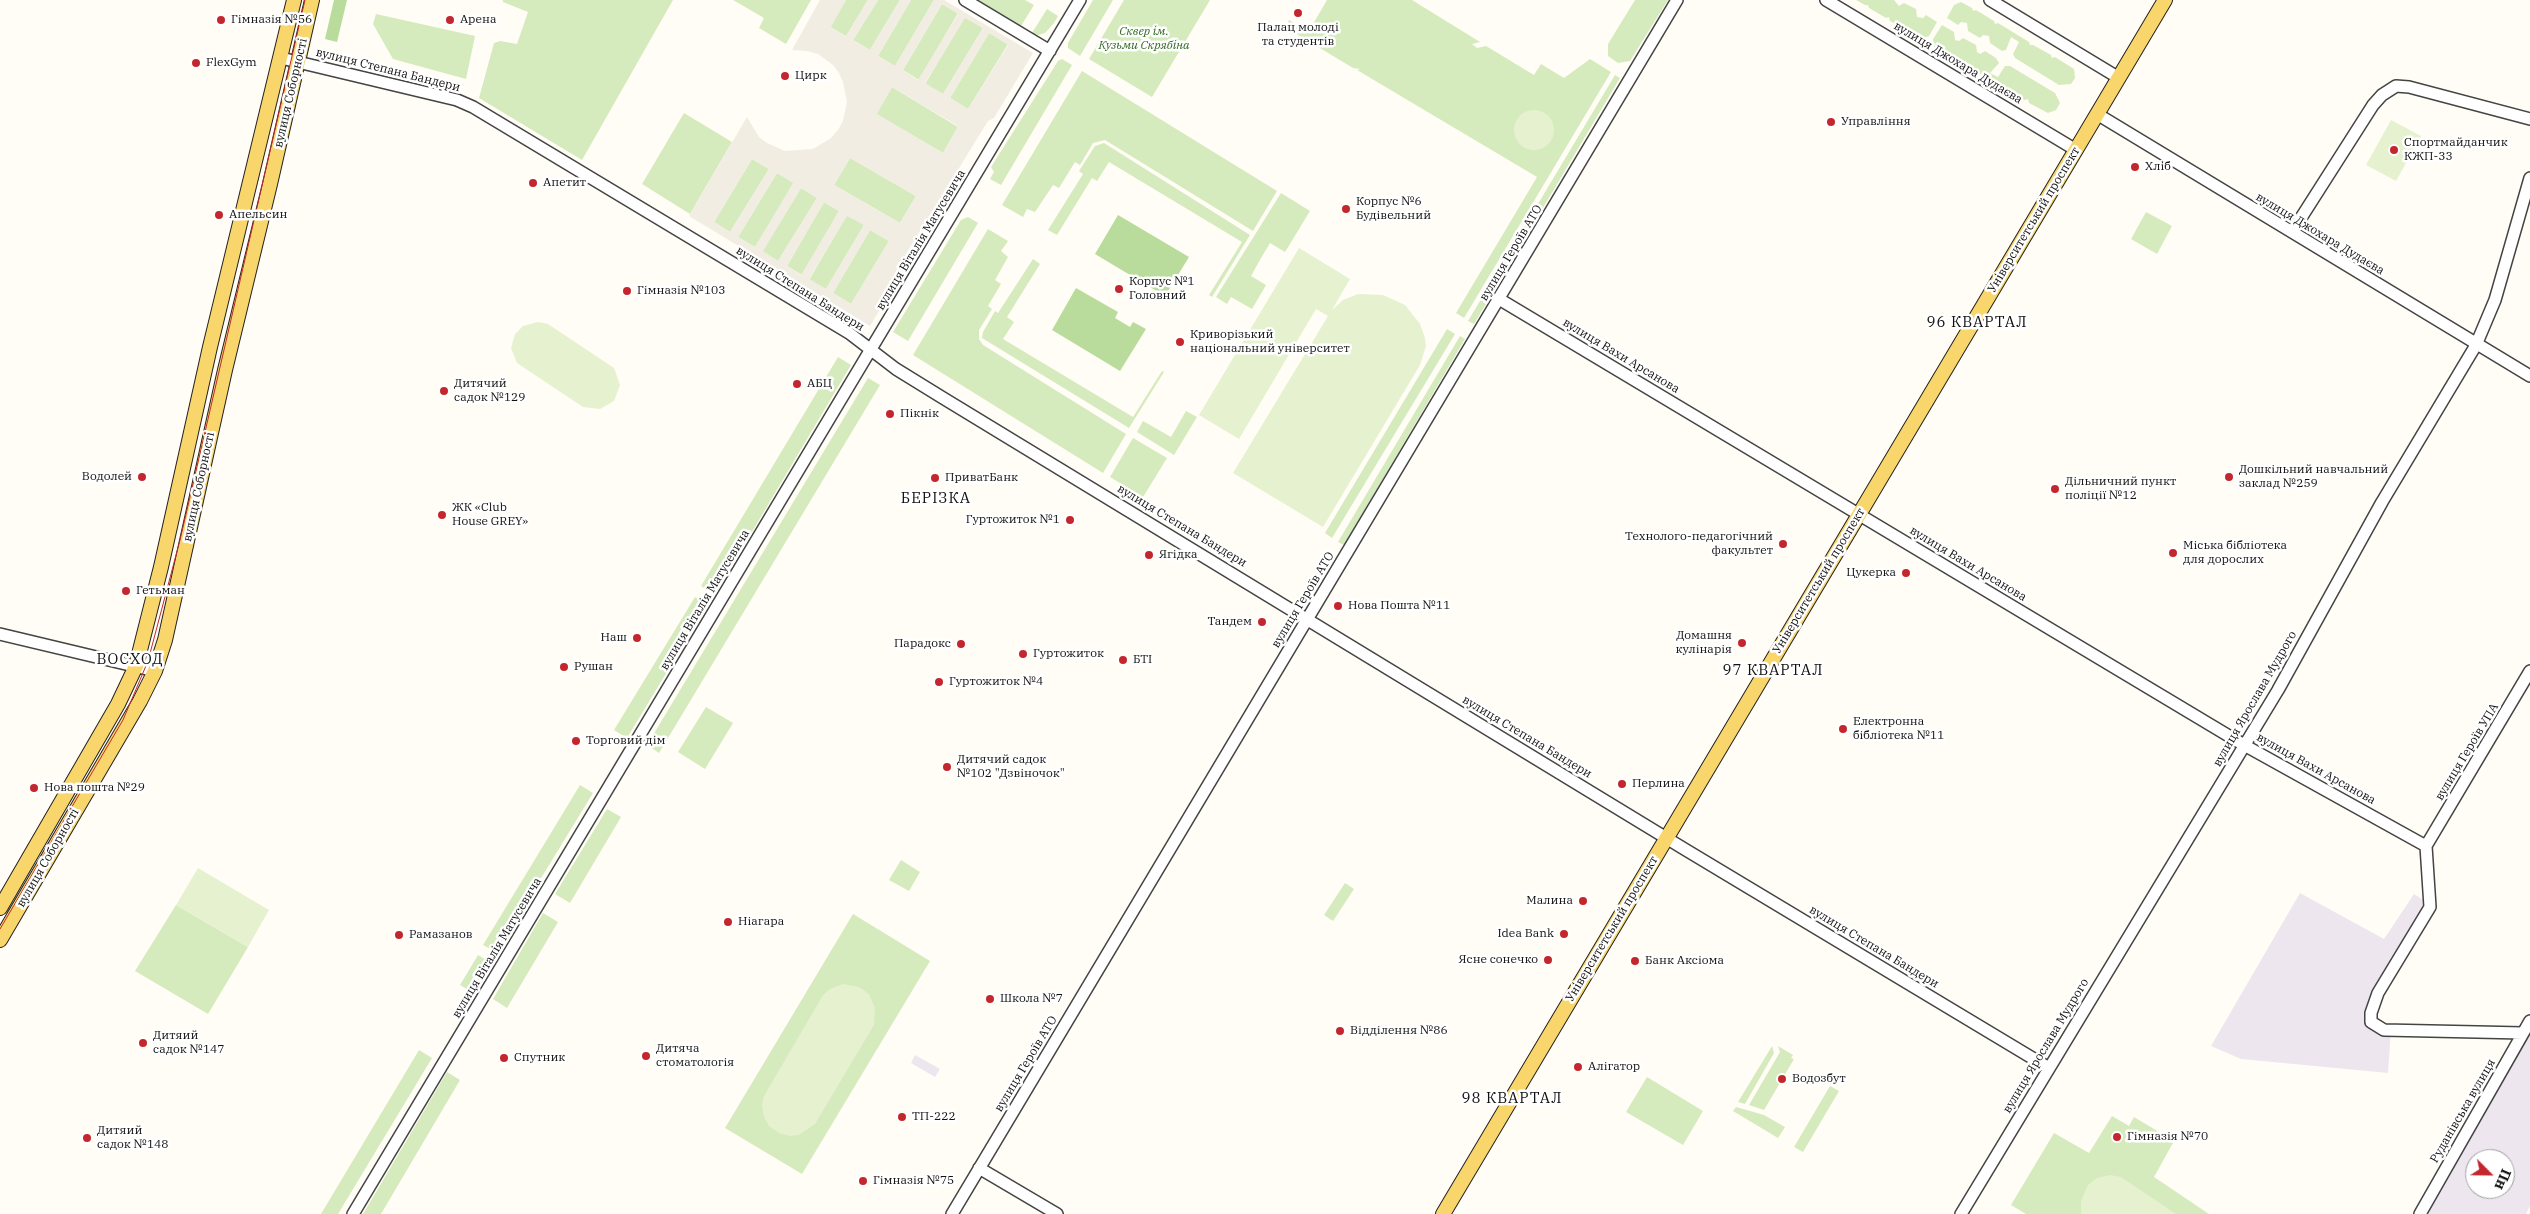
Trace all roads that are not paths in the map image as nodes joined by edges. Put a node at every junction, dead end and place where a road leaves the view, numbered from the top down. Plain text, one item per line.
1 (294, 0) edge
2 (312, 0) edge
3 (965, 0) edge
4 (1080, 0) edge
5 (1677, 0) edge
6 (1826, 0) edge
7 (1990, 0) edge
8 (2166, 0) edge
9 (1050, 50) junction
10 (281, 58) junction
11 (297, 62) junction
12 (2119, 78) junction
13 (2097, 114) junction
14 (2530, 119) edge
15 (2076, 150) junction
16 (2530, 178) edge
17 (2292, 232) junction
18 (1499, 299) junction
19 (2476, 345) junction
20 (871, 351) junction
21 (2530, 376) edge
22 (1859, 515) junction
23 (1308, 619) junction
24 (0, 634) edge
25 (136, 666) junction
26 (155, 670) junction
27 (2530, 671) edge
28 (2244, 745) junction
29 (1666, 838) junction
30 (2426, 846) junction
31 (0, 908) edge
32 (0, 940) edge
33 (2530, 1022) edge
34 (2523, 1033) junction
35 (2049, 1068) junction
36 (979, 1168) junction
37 (353, 1214) edge
38 (952, 1214) edge
39 (1057, 1214) edge
40 (1443, 1214) edge
41 (1961, 1214) edge
42 (2420, 1214) edge

1 - 10 main road, вулиця Соборності
2 - 11 main road, вулиця Соборності
3 - 9 street
4 - 9 street, вулиця Віталія Матусевича
5 - 18 street, вулиця Героїв АТО
6 - 15 street, вулиця Джохара Дудаєва
7 - 12 street
8 - 12 main road, Університетський проспект
9 - 20 street, вулиця Віталія Матусевича
10 - 11 street, вулиця Степана Бандери
10 - 25 main road, вулиця Соборності
11 - 20 street, вулиця Степана Бандери
11 - 26 main road, вулиця Соборності
12 - 13 main road, Університетський проспект
13 - 15 main road, Університетський проспект
13 - 17 street, вулиця Джохара Дудаєва
14 - 17 street
15 - 22 main road, Університетський проспект
16 - 19 street, вулиця Ярослава Мудрого
17 - 19 street, вулиця Джохара Дудаєва
18 - 22 street, вулиця Вахи Арсанова
18 - 23 street, вулиця Героїв АТО
19 - 21 street, вулиця Джохара Дудаєва
19 - 28 street, вулиця Ярослава Мудрого
20 - 23 street, вулиця Степана Бандери
20 - 37 street, вулиця Віталія Матусевича
22 - 28 street, вулиця Вахи Арсанова
22 - 29 main road, Університетський проспект
23 - 29 street, вулиця Степана Бандери
23 - 36 street, вулиця Героїв АТО
24 - 25 street
25 - 26 street
25 - 31 main road, вулиця Соборності
26 - 32 main road, вулиця Соборності
27 - 30 street, вулиця Героїв УПА
28 - 30 street, вулиця Вахи Арсанова
28 - 35 street, вулиця Ярослава Мудрого
29 - 35 street, вулиця Степана Бандери
29 - 40 main road, Університетський проспект
30 - 34 street
33 - 34 street, Руданівська вулиця
34 - 42 street, Руданівська вулиця
35 - 41 street, вулиця Ярослава Мудрого
36 - 38 street, вулиця Героїв АТО
36 - 39 street

